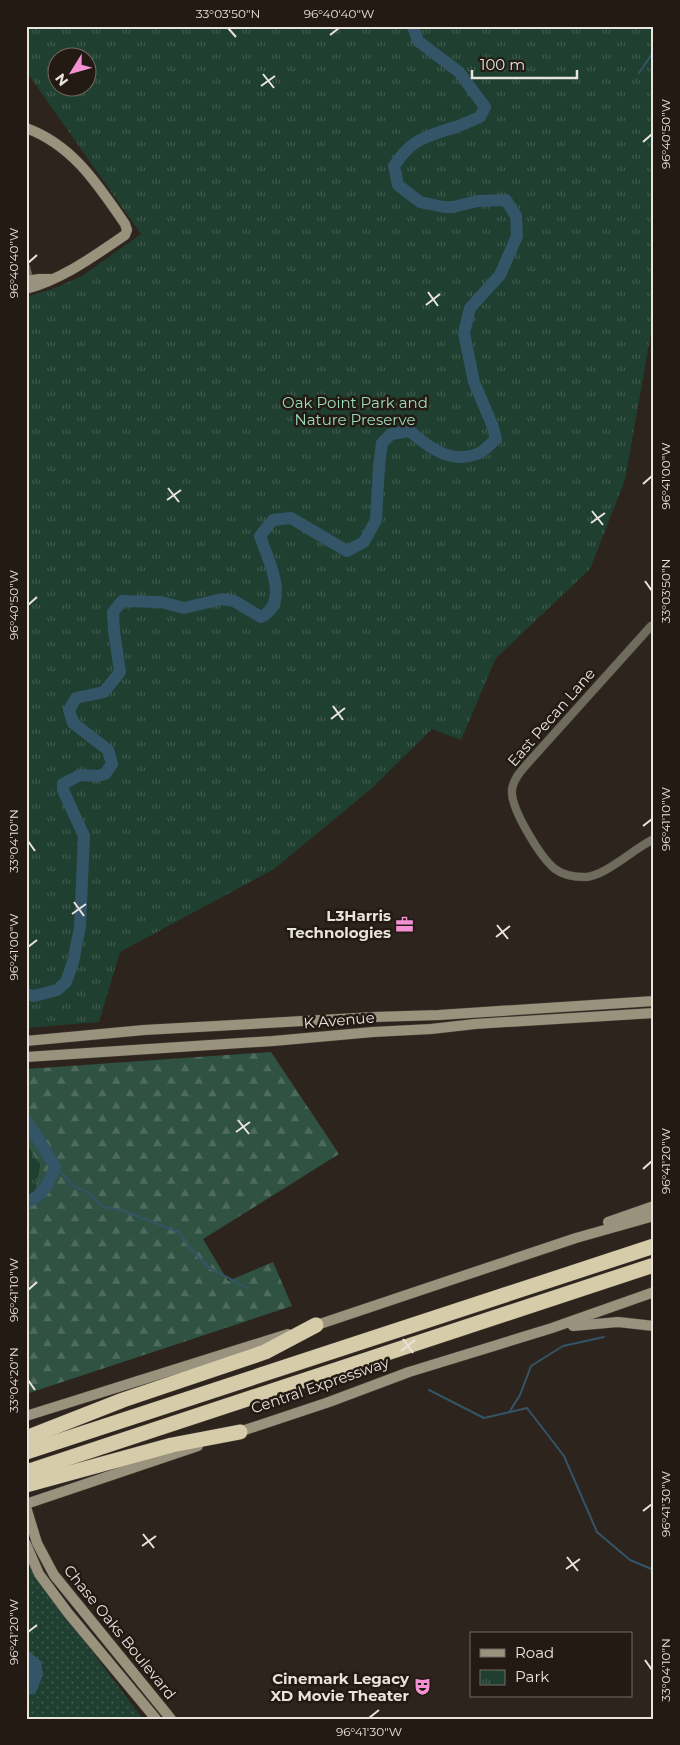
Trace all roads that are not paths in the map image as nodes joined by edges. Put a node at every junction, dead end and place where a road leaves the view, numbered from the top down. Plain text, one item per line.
1 (26, 128) edge
2 (26, 267) edge
3 (28, 285) edge
4 (651, 626) dead end
5 (654, 838) edge
6 (654, 1001) edge
7 (473, 1012) junction
8 (654, 1013) edge
9 (360, 1018) junction
10 (475, 1024) junction
11 (225, 1026) junction
12 (362, 1033) junction
13 (26, 1041) edge
14 (226, 1044) junction
15 (26, 1056) edge
16 (654, 1206) edge
17 (654, 1216) edge
18 (654, 1246) edge
19 (544, 1249) junction
20 (654, 1265) edge
21 (654, 1292) edge
22 (316, 1325) junction
23 (654, 1326) edge
24 (552, 1328) junction
25 (26, 1416) edge
26 (240, 1432) junction
27 (26, 1438) edge
28 (26, 1452) edge
29 (26, 1472) edge
30 (26, 1486) edge
31 (26, 1505) edge
32 (26, 1544) edge
33 (90, 1619) junction
34 (80, 1627) junction
35 (156, 1719) edge
36 (171, 1719) edge

1 - 3 main road
2 - 3 street
4 - 5 street, East Pecan Lane
6 - 7 main road, K Avenue
7 - 9 main road, K Avenue
7 - 10 main road
8 - 10 main road, K Avenue
9 - 11 main road, K Avenue
9 - 12 main road
10 - 12 main road, K Avenue
11 - 13 main road, K Avenue
11 - 14 main road
12 - 14 main road, K Avenue
14 - 15 main road, K Avenue
16 - 19 main road
17 - 19 main road
18 - 28 highway, Central Expressway
19 - 22 main road
20 - 29 highway, Central Expressway
21 - 24 main road, Central Expressway
22 - 25 main road
22 - 27 highway
23 - 24 main road
24 - 26 main road, Central Expressway
26 - 30 highway
26 - 31 main road, Central Expressway
31 - 33 main road, Chase Oaks Boulevard
32 - 34 main road, Chase Oaks Boulevard
33 - 34 main road
33 - 36 main road, Chase Oaks Boulevard
34 - 35 main road, Chase Oaks Boulevard

